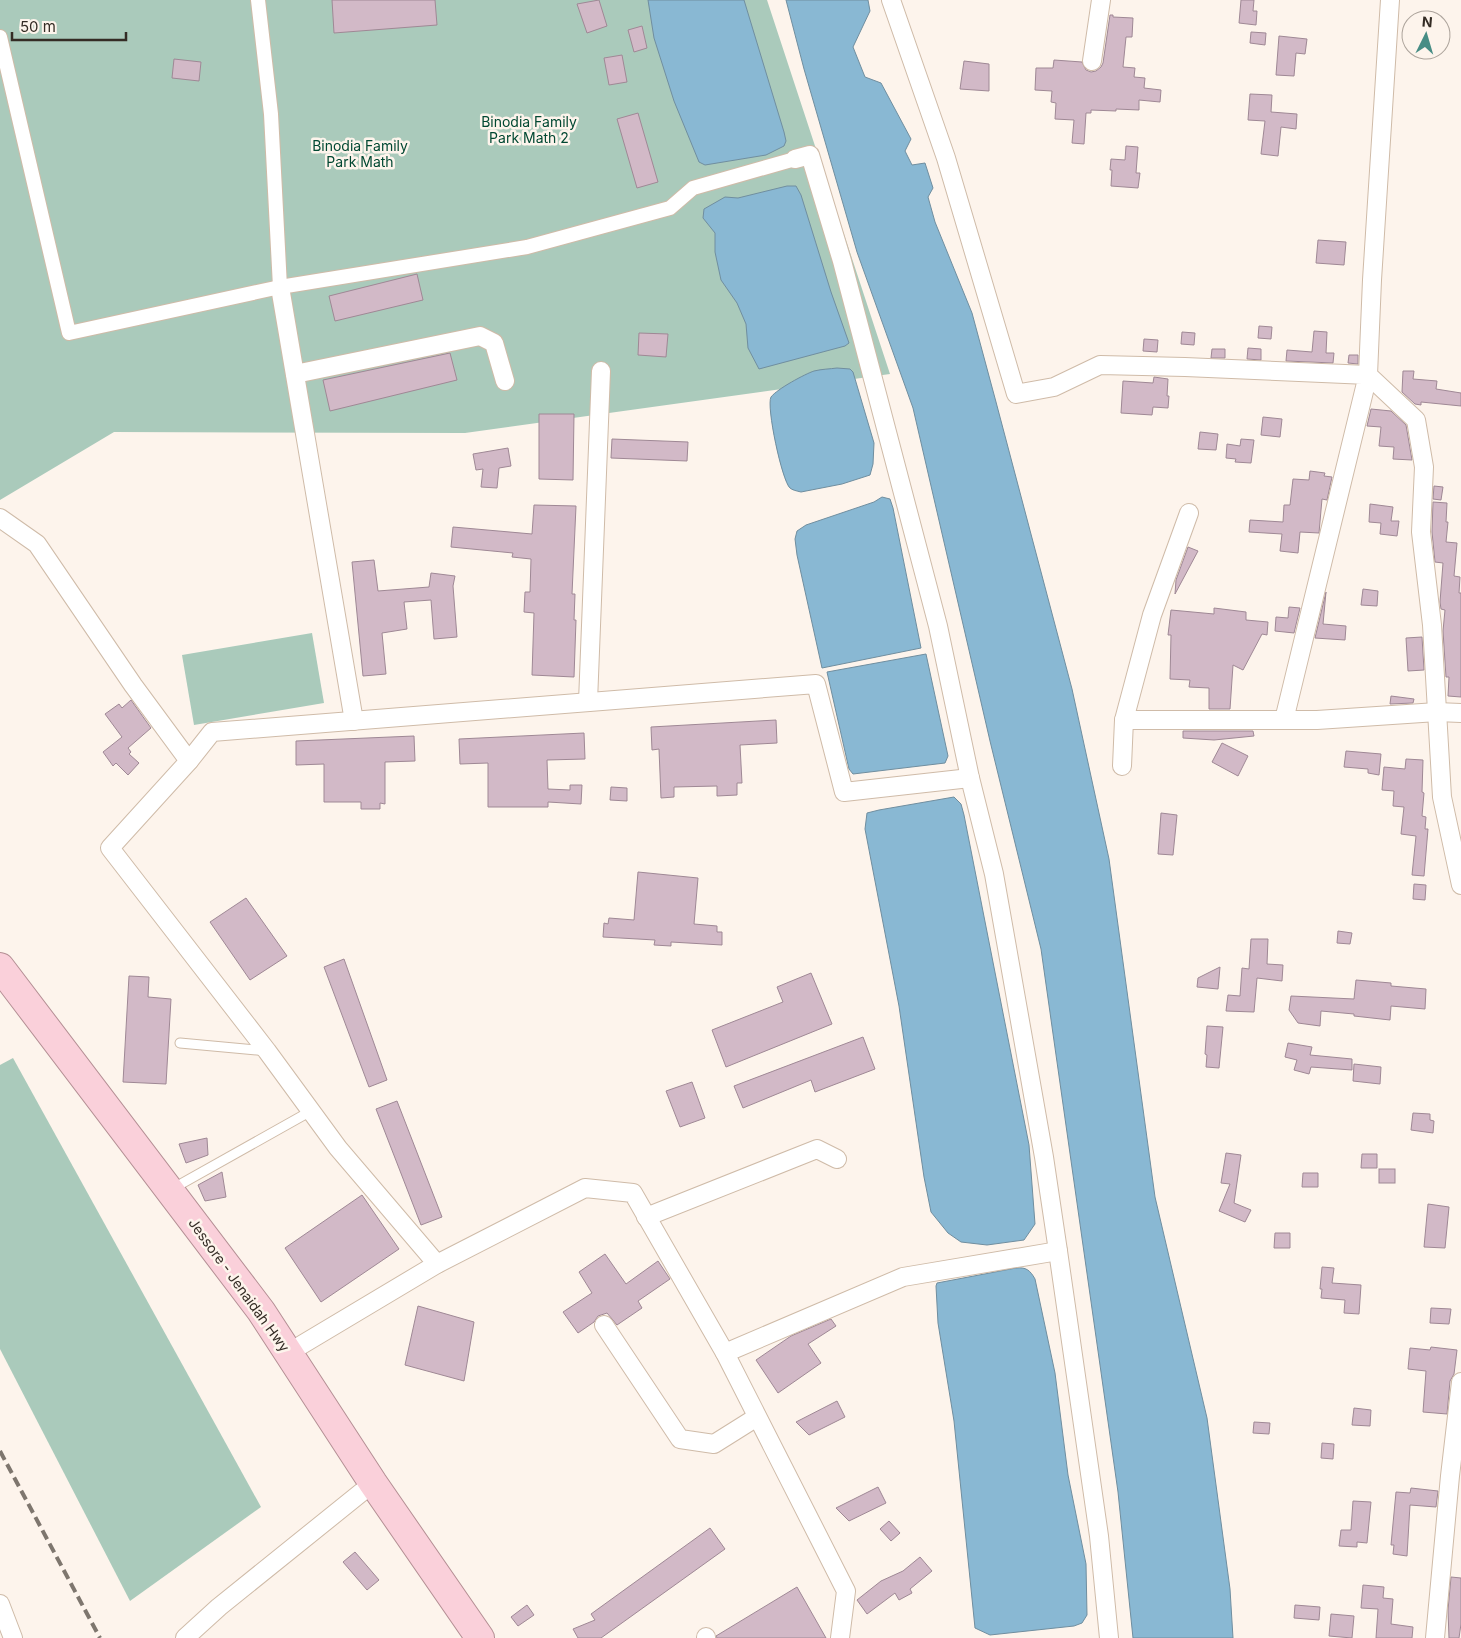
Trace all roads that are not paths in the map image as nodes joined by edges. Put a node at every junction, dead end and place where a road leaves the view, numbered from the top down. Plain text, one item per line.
1 (258, 0) edge
2 (891, 0) edge
3 (1101, 0) edge
4 (1390, 0) edge
5 (0, 37) edge
6 (1092, 61) dead end
7 (795, 159) joint
8 (280, 287) junction
9 (601, 371) dead end
10 (295, 374) junction
11 (1368, 375) junction
12 (505, 381) dead end
13 (1189, 513) dead end
14 (0, 518) edge
15 (588, 702) junction
16 (1437, 712) junction
17 (1461, 713) edge
18 (1124, 720) junction
19 (1284, 720) junction
20 (354, 721) junction
21 (189, 761) junction
22 (1122, 766) dead end
23 (970, 778) junction
24 (1461, 884) edge
25 (0, 967) edge
26 (180, 1043) dead end
27 (267, 1051) junction
28 (311, 1111) junction
29 (837, 1159) dead end
30 (169, 1191) junction
31 (646, 1217) junction
32 (1058, 1251) junction
33 (437, 1264) junction
34 (604, 1325) dead end
35 (288, 1353) junction
36 (725, 1353) junction
37 (1461, 1382) edge
38 (757, 1417) junction
39 (373, 1483) junction
40 (0, 1604) edge
41 (13, 1638) edge
42 (185, 1638) edge
43 (480, 1638) edge
44 (840, 1638) edge
45 (1109, 1638) edge
46 (1436, 1638) edge

1 - 8 street
2 - 11 street
3 - 6 street
4 - 11 street
5 - 8 street
7 - 8 street
7 - 23 street
8 - 10 street
9 - 15 street
10 - 12 street
10 - 20 street
11 - 16 street
11 - 19 street
13 - 18 street
14 - 21 street
15 - 20 street
15 - 23 street
16 - 17 street
16 - 19 street
16 - 24 street
18 - 19 street
18 - 22 street
20 - 21 street
21 - 27 street
23 - 32 street
25 - 30 highway, Jessore - Jenaidah Hwy
26 - 27 lane
27 - 28 street
28 - 30 lane
28 - 33 street
29 - 31 street
30 - 35 highway, Jessore - Jenaidah Hwy
31 - 33 street
31 - 36 street
32 - 36 street
32 - 45 street
33 - 35 street
34 - 38 street
35 - 39 highway, Jessore - Jenaidah Hwy
36 - 38 street
37 - 46 street
38 - 44 street
39 - 42 street
39 - 43 highway, Jessore - Jenaidah Hwy
40 - 41 street

